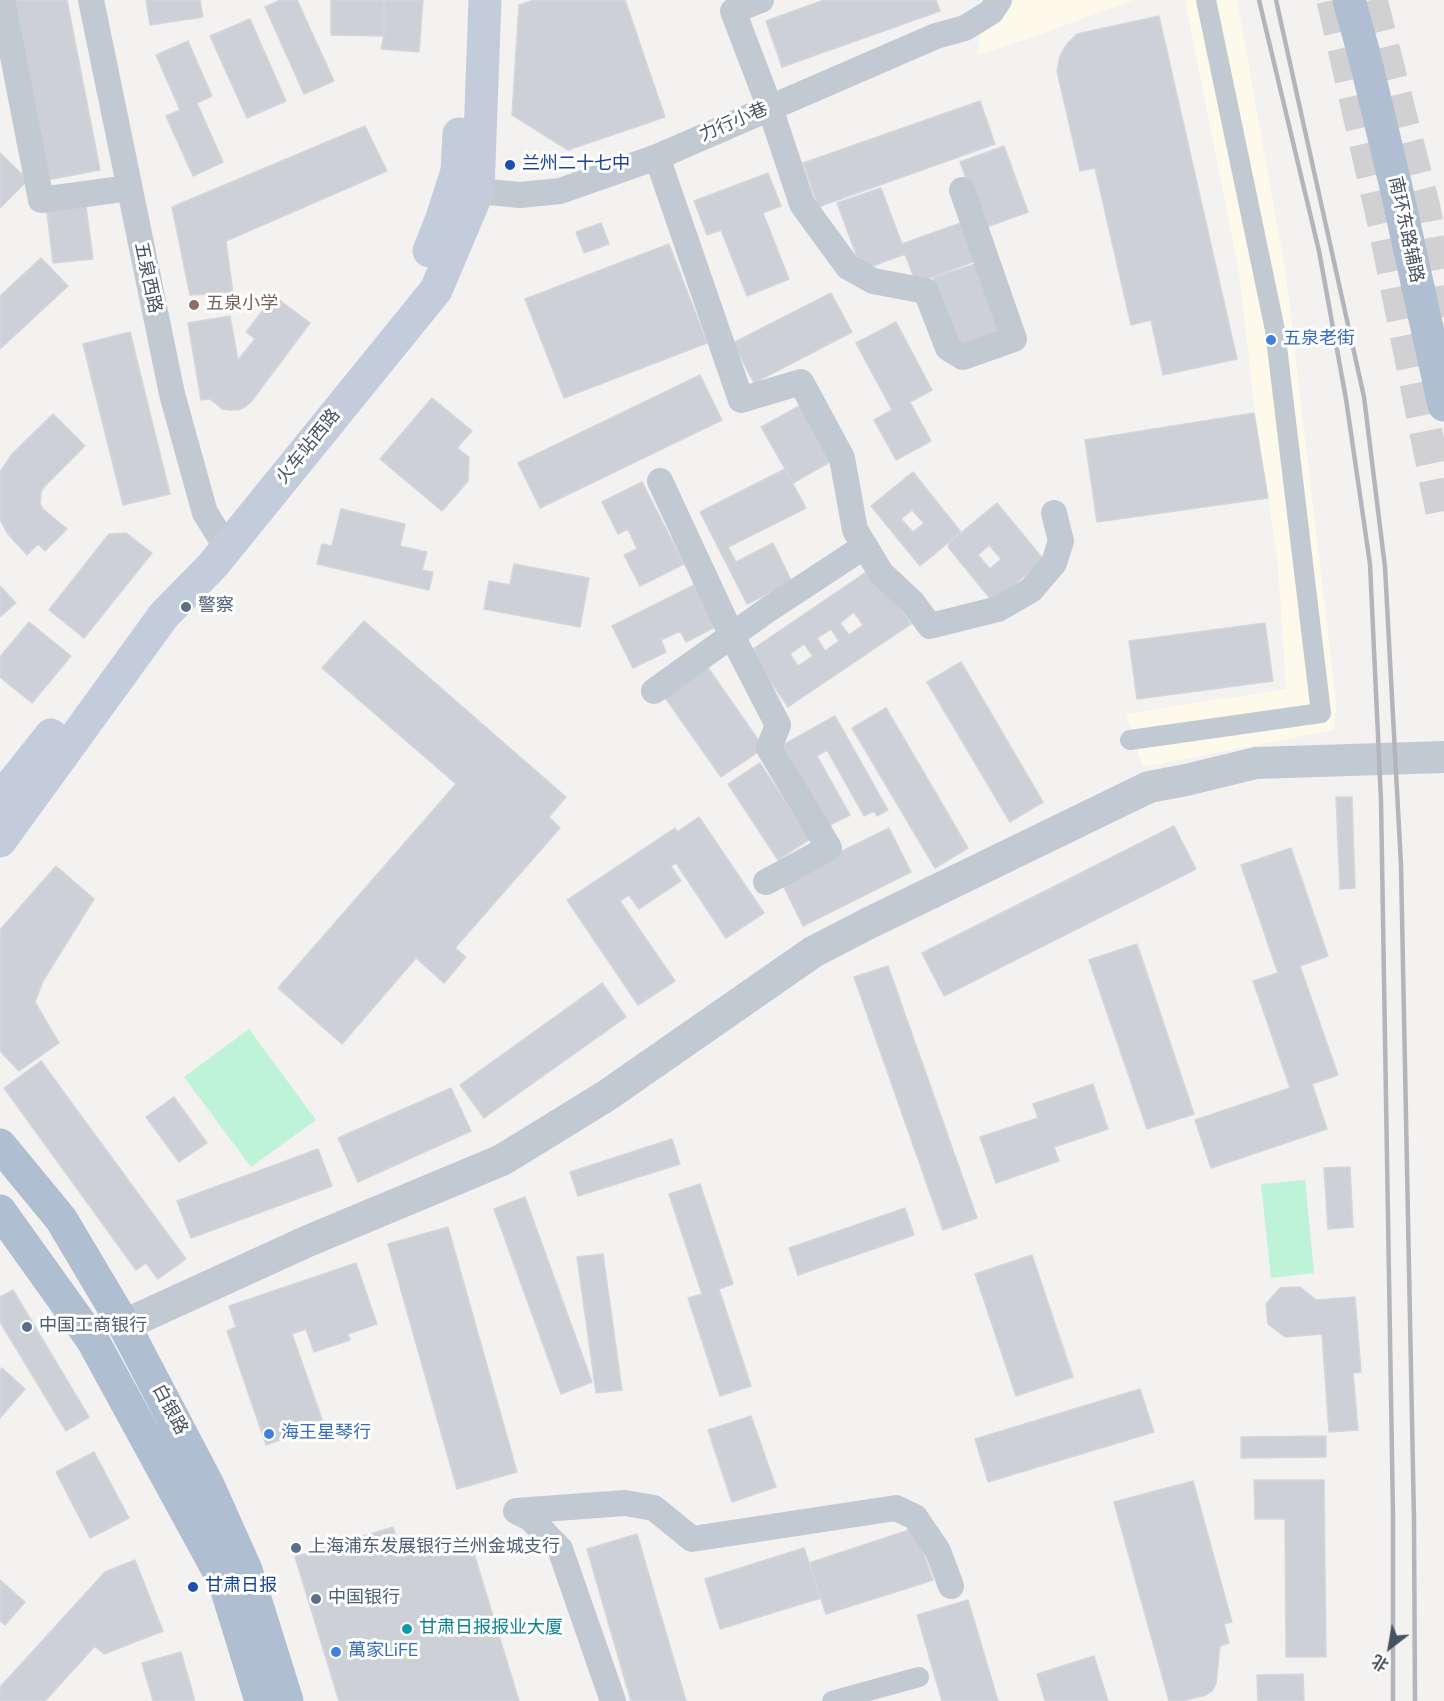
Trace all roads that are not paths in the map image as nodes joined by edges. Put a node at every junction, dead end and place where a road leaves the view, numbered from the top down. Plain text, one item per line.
1 (2, 0) edge
2 (91, 0) edge
3 (464, 0) edge
4 (485, 0) edge
5 (761, 0) edge
6 (999, 0) edge
7 (1206, 0) edge
8 (1349, 0) edge
9 (1357, 0) edge
10 (1364, 54) junction
11 (770, 108) junction
12 (657, 157) junction
13 (129, 188) junction
14 (465, 188) junction
15 (962, 190) dead end
16 (1444, 405) edge
17 (660, 481) dead end
18 (1054, 513) dead end
19 (221, 538) junction
20 (865, 546) junction
21 (732, 636) junction
22 (654, 691) dead end
23 (1130, 740) dead end
24 (1444, 757) edge
25 (0, 799) edge
26 (0, 841) edge
27 (766, 882) dead end
28 (0, 1145) edge
29 (0, 1211) edge
30 (124, 1325) junction
31 (951, 1586) dead end
32 (919, 1677) dead end
33 (261, 1701) edge
34 (287, 1701) edge
35 (613, 1701) edge
36 (832, 1701) edge

1 - 13 street
2 - 13 street, 五泉西路
3 - 14 main road, 火车站西路
4 - 14 main road, 火车站西路
5 - 11 street
6 - 11 street, 力行小巷
7 - 23 street
8 - 10 main road, 南环东路辅路
9 - 10 main road, 南环东路辅路
10 - 16 main road, 南环东路辅路
11 - 12 street, 力行小巷
11 - 15 street
12 - 14 street, 力行小巷
12 - 20 street
13 - 19 street, 五泉西路
14 - 19 main road, 火车站西路
17 - 21 street
18 - 20 street
19 - 25 main road, 火车站西路
19 - 26 main road, 火车站西路
20 - 21 street
21 - 22 street
21 - 27 street
24 - 30 street
28 - 30 main road, 白银路
29 - 33 main road, 白银路
30 - 34 main road, 白银路
31 - 35 street
32 - 36 street

